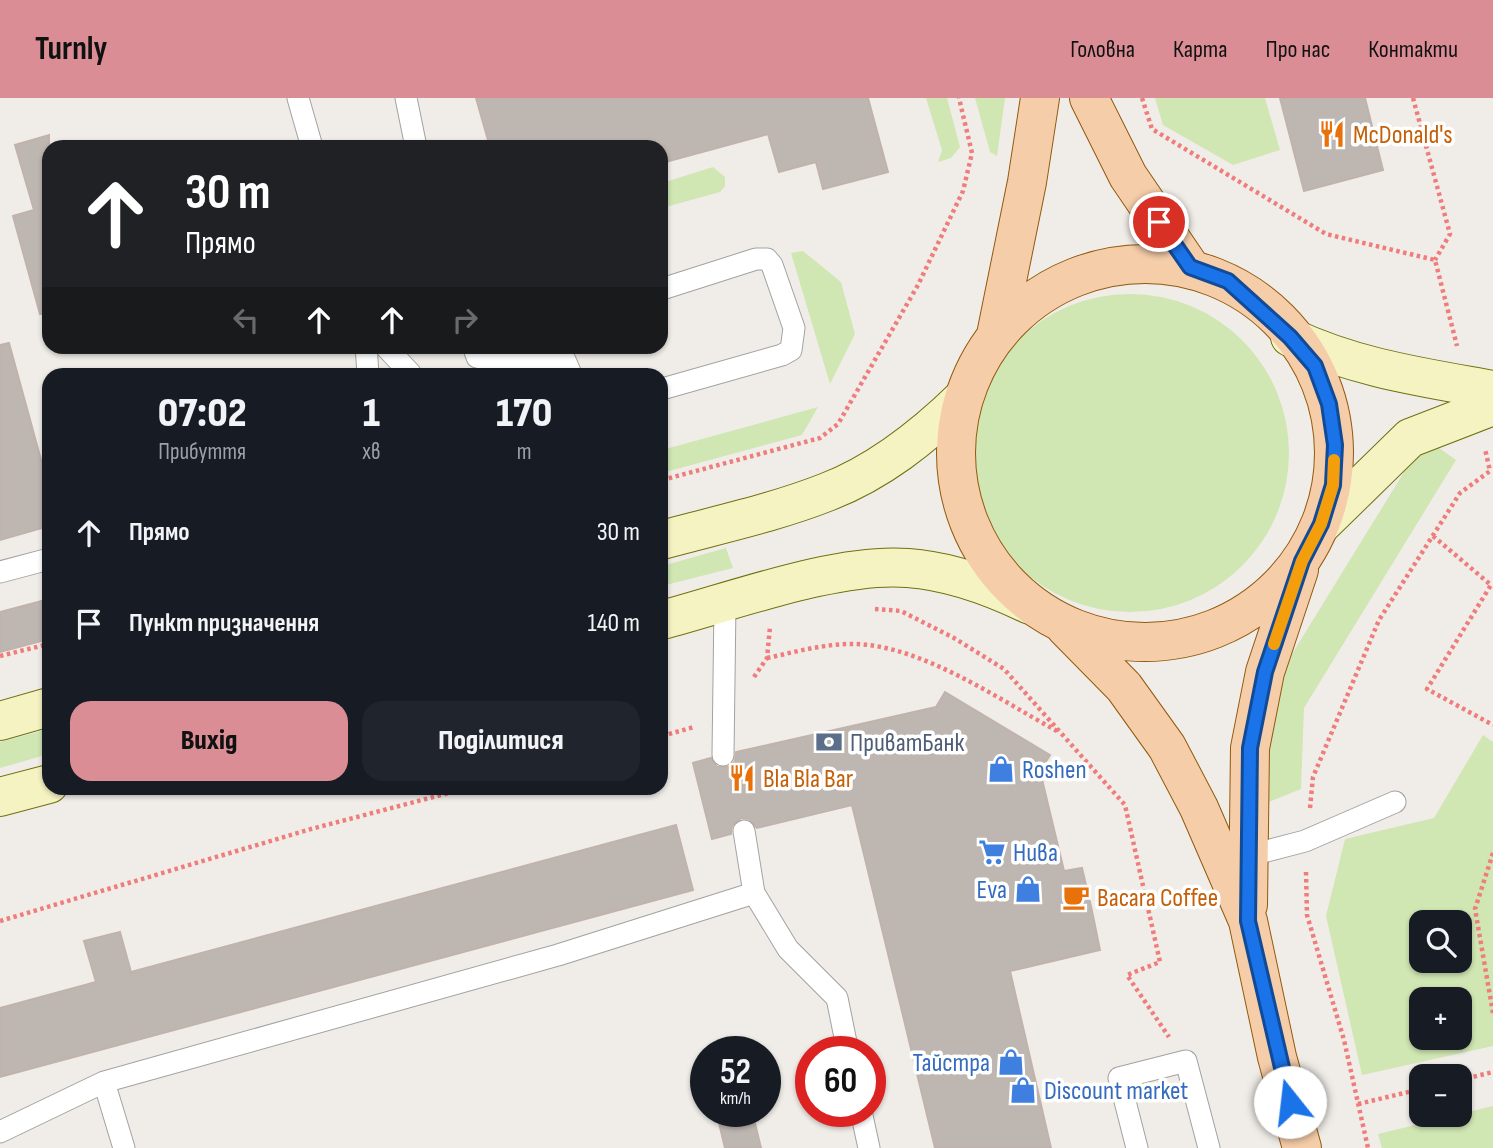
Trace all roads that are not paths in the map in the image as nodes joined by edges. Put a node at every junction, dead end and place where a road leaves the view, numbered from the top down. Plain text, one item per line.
1 (298, 98) edge
2 (406, 98) edge
3 (1040, 98) edge
4 (1089, 98) edge
5 (310, 140) edge
6 (415, 140) edge
7 (1190, 267) junction
8 (668, 287) edge
9 (996, 335) junction
10 (1290, 337) junction
11 (392, 354) edge
12 (476, 354) edge
13 (566, 360) edge
14 (405, 368) edge
15 (668, 387) edge
16 (963, 398) junction
17 (1482, 399) edge
18 (1321, 524) junction
19 (668, 538) edge
20 (42, 561) edge
21 (1302, 561) junction
22 (0, 572) edge
23 (725, 603) junction
24 (1046, 614) junction
25 (668, 618) edge
26 (42, 710) edge
27 (0, 721) edge
28 (723, 755) dead end
29 (42, 786) edge
30 (0, 797) edge
31 (1395, 803) dead end
32 (744, 831) dead end
33 (1248, 856) junction
34 (754, 893) junction
35 (1248, 921) junction
36 (845, 1036) edge
37 (104, 1082) junction
38 (864, 1127) edge
39 (0, 1132) edge
40 (124, 1148) edge
41 (869, 1148) edge
42 (1138, 1148) edge
43 (1209, 1148) edge
44 (1302, 1148) edge

1 - 5 lane
2 - 6 lane
3 - 9 main road
4 - 7 main road
7 - 9 main road
7 - 10 main road
8 - 15 lane
9 - 16 main road
10 - 17 main road
10 - 18 main road
11 - 14 lane
12 - 13 lane
16 - 19 main road
16 - 24 main road
17 - 18 main road
18 - 21 main road
20 - 22 lane
21 - 24 main road
21 - 33 main road
23 - 24 main road
23 - 25 main road
23 - 28 lane
24 - 35 main road
26 - 27 main road
29 - 30 main road
31 - 33 lane
32 - 34 lane
33 - 35 main road
34 - 36 lane
34 - 37 lane
35 - 44 main road
37 - 39 lane
37 - 40 lane
38 - 41 lane
42 - 43 lane

